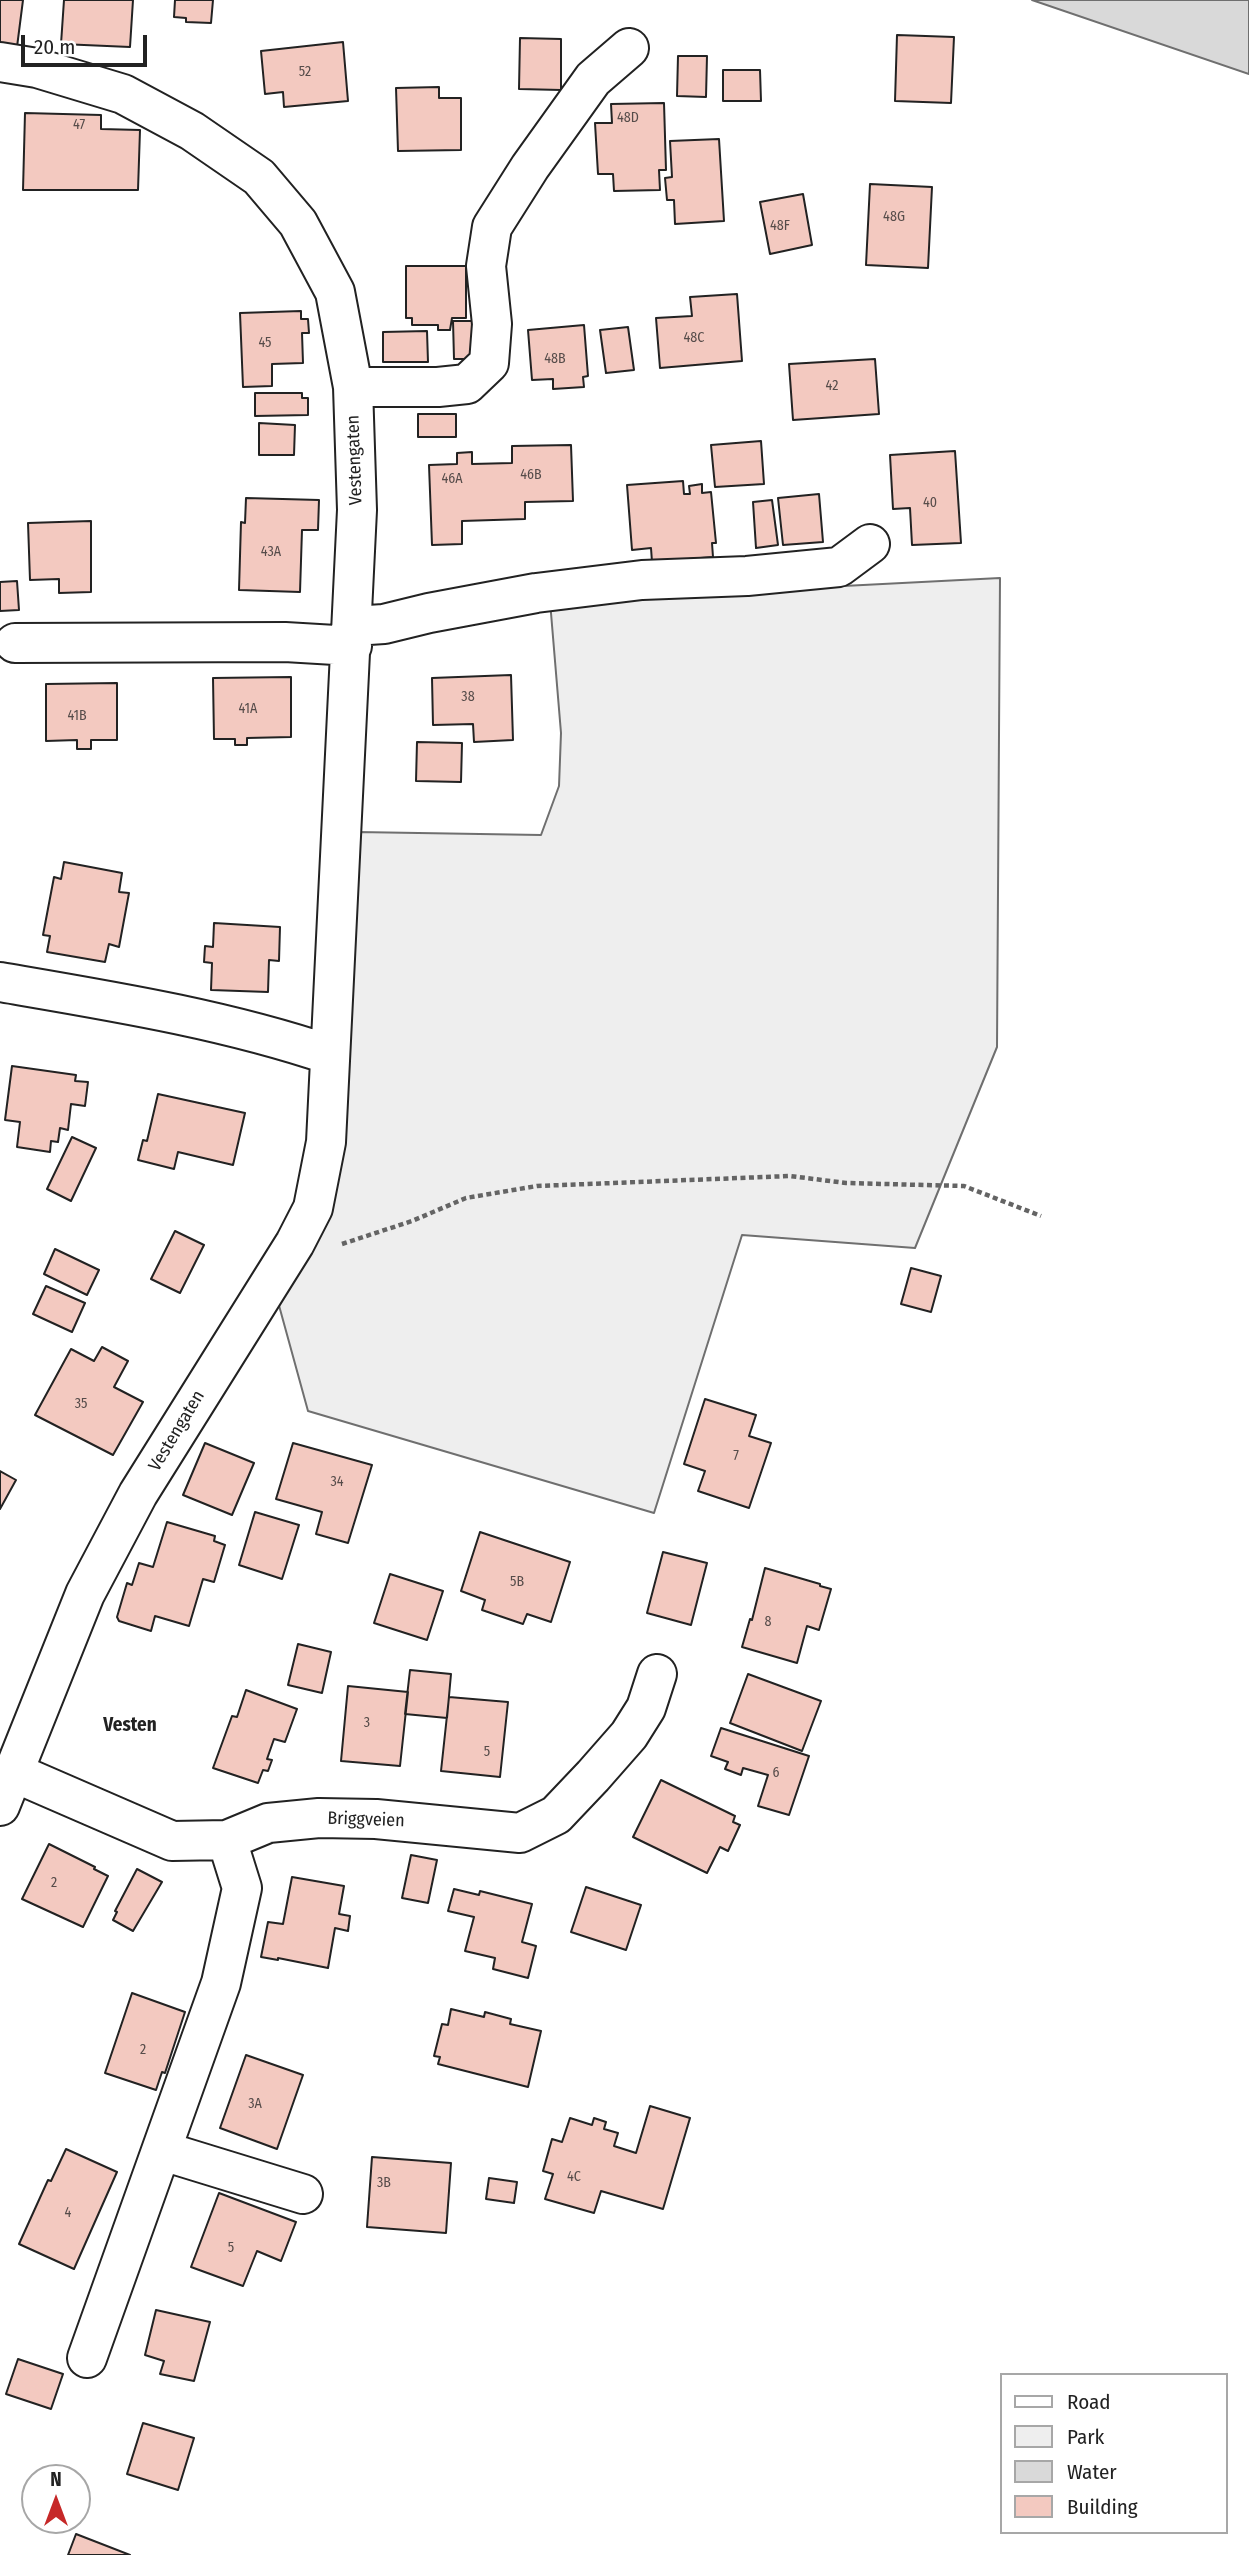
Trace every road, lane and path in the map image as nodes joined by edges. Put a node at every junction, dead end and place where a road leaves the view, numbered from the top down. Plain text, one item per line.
1 (629, 48) dead end
2 (0, 62) edge
3 (353, 387) junction
4 (870, 544) dead end
5 (352, 636) junction
6 (15, 643) dead end
7 (0, 982) edge
8 (330, 1055) junction
9 (1041, 1216) dead end
10 (295, 1243) junction
11 (657, 1674) dead end
12 (7, 1789) edge
13 (227, 1840) junction
14 (163, 2151) junction
15 (303, 2194) dead end
16 (87, 2358) dead end

1 - 3 street
2 - 3 street, Vestengaten
3 - 5 street, Vestengaten
4 - 5 street
5 - 6 street
5 - 8 street, Vestengaten
7 - 8 street
8 - 10 street, Vestengaten
9 - 10 path
10 - 12 street, Vestengaten
11 - 13 street, Briggveien
12 - 13 street, Briggveien
13 - 14 street
14 - 15 street
14 - 16 street

